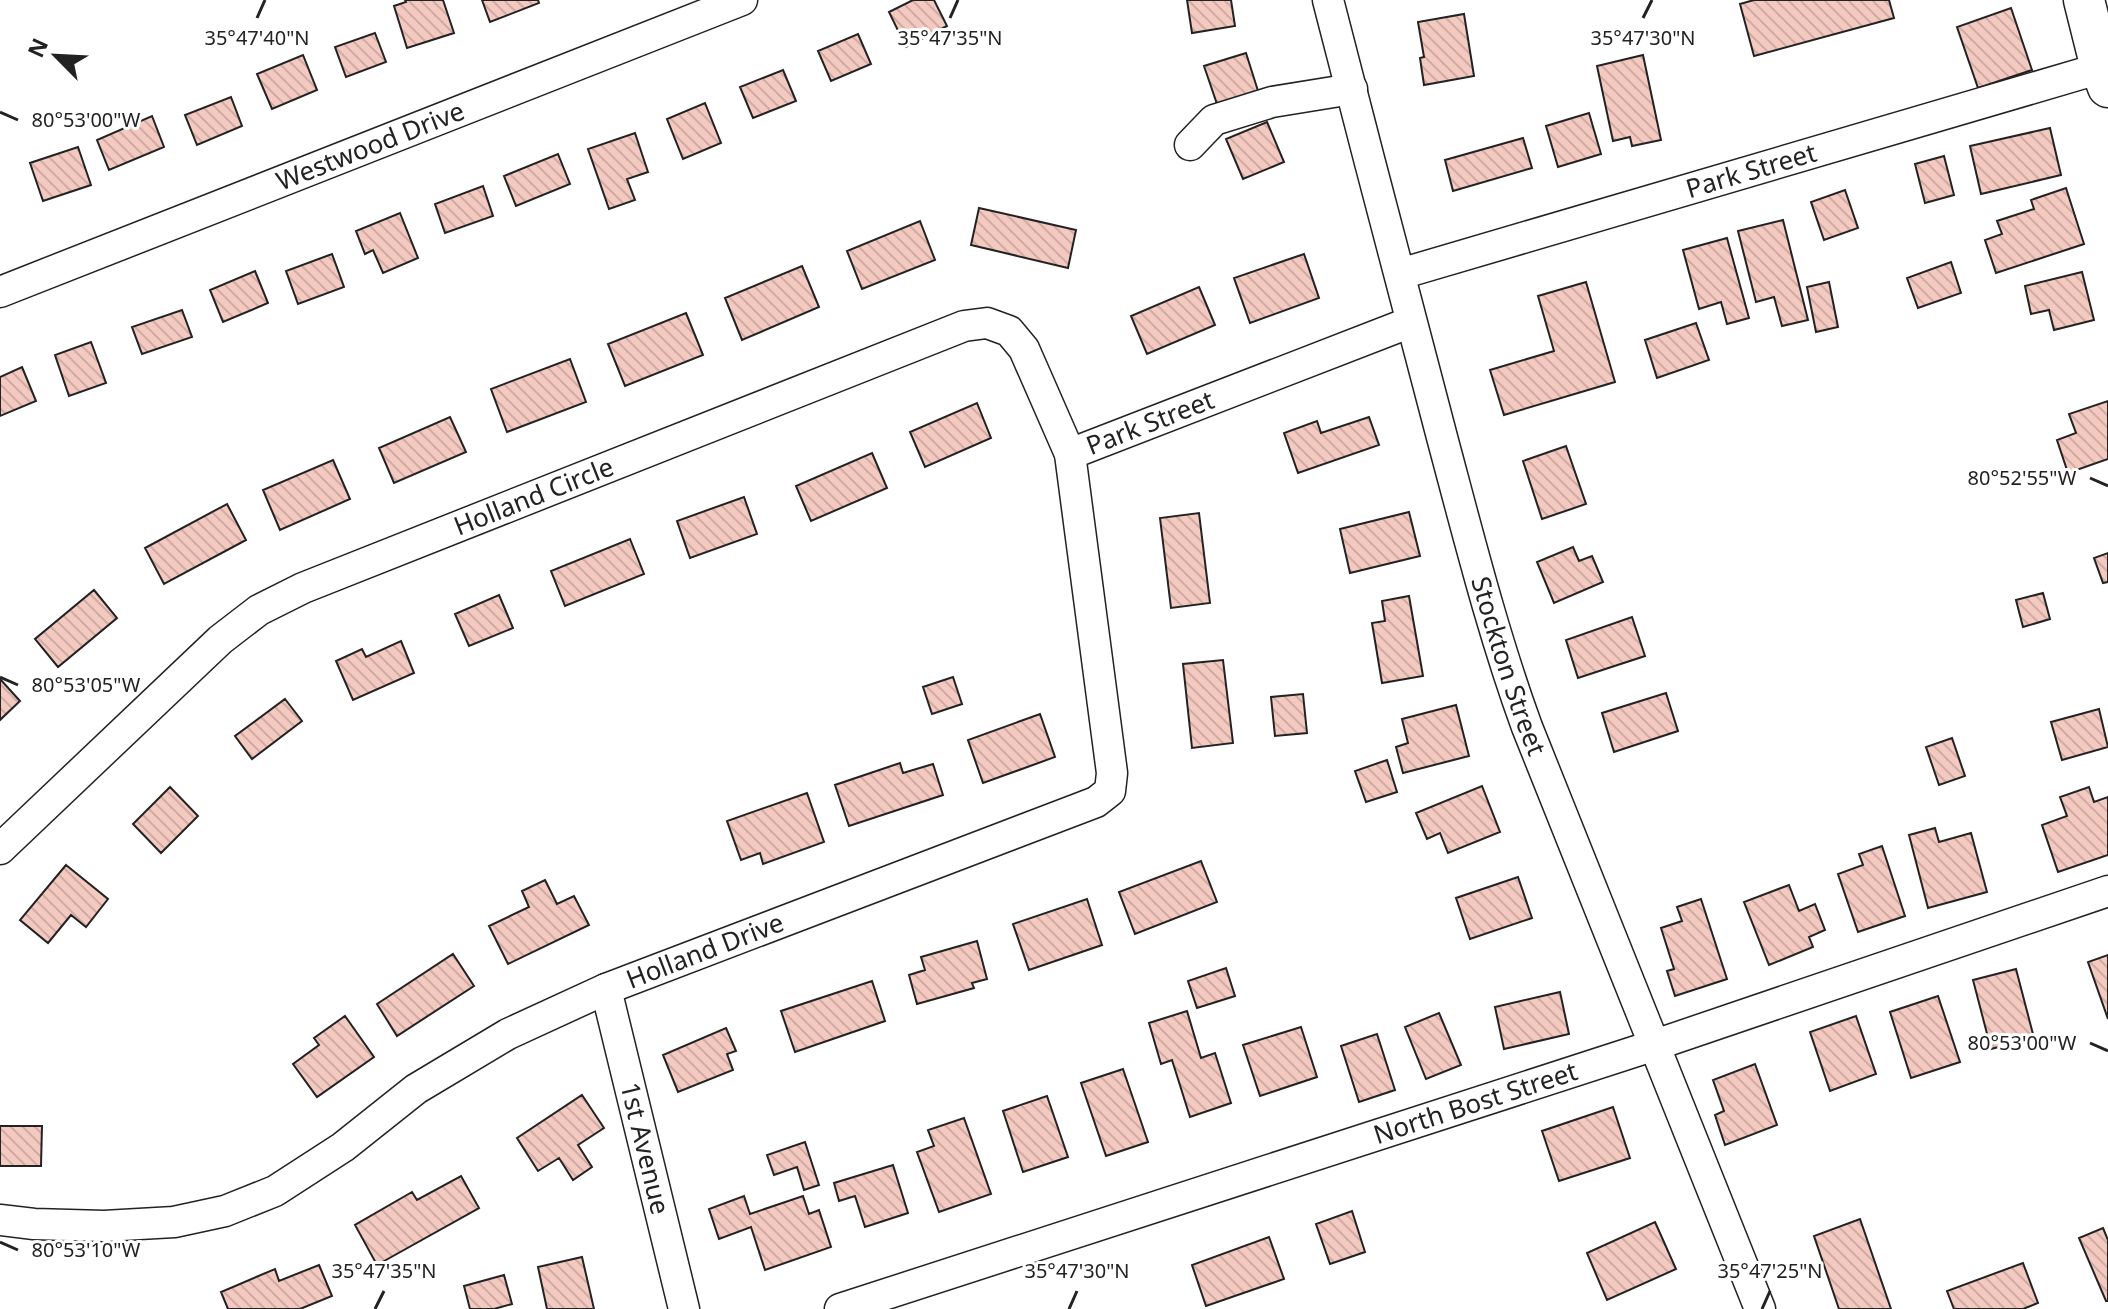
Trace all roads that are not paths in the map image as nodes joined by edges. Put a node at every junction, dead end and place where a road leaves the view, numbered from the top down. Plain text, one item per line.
1 (742, 0) edge
2 (1328, 0) edge
3 (2099, 45) edge
4 (1352, 89) junction
5 (1190, 145) dead end
6 (1400, 274) junction
7 (0, 292) edge
8 (1411, 322) junction
9 (1070, 454) junction
10 (0, 849) edge
11 (2108, 891) edge
12 (606, 989) junction
13 (1655, 1045) junction
14 (0, 1220) edge
15 (684, 1309) edge
16 (840, 1309) edge
17 (1760, 1309) edge

1 - 7 street, Westwood Drive
2 - 4 street, Stockton Street
3 - 6 street, Park Street
4 - 5 street
4 - 6 street, Stockton Street
6 - 8 street, Stockton Street
8 - 9 street, Park Street
8 - 13 street, Stockton Street
9 - 10 street, Holland Circle
9 - 12 street, Holland Drive
11 - 13 street, North Bost Street
12 - 14 street, Holland Drive
12 - 15 street, 1st Avenue
13 - 16 street, North Bost Street
13 - 17 street, Stockton Street

